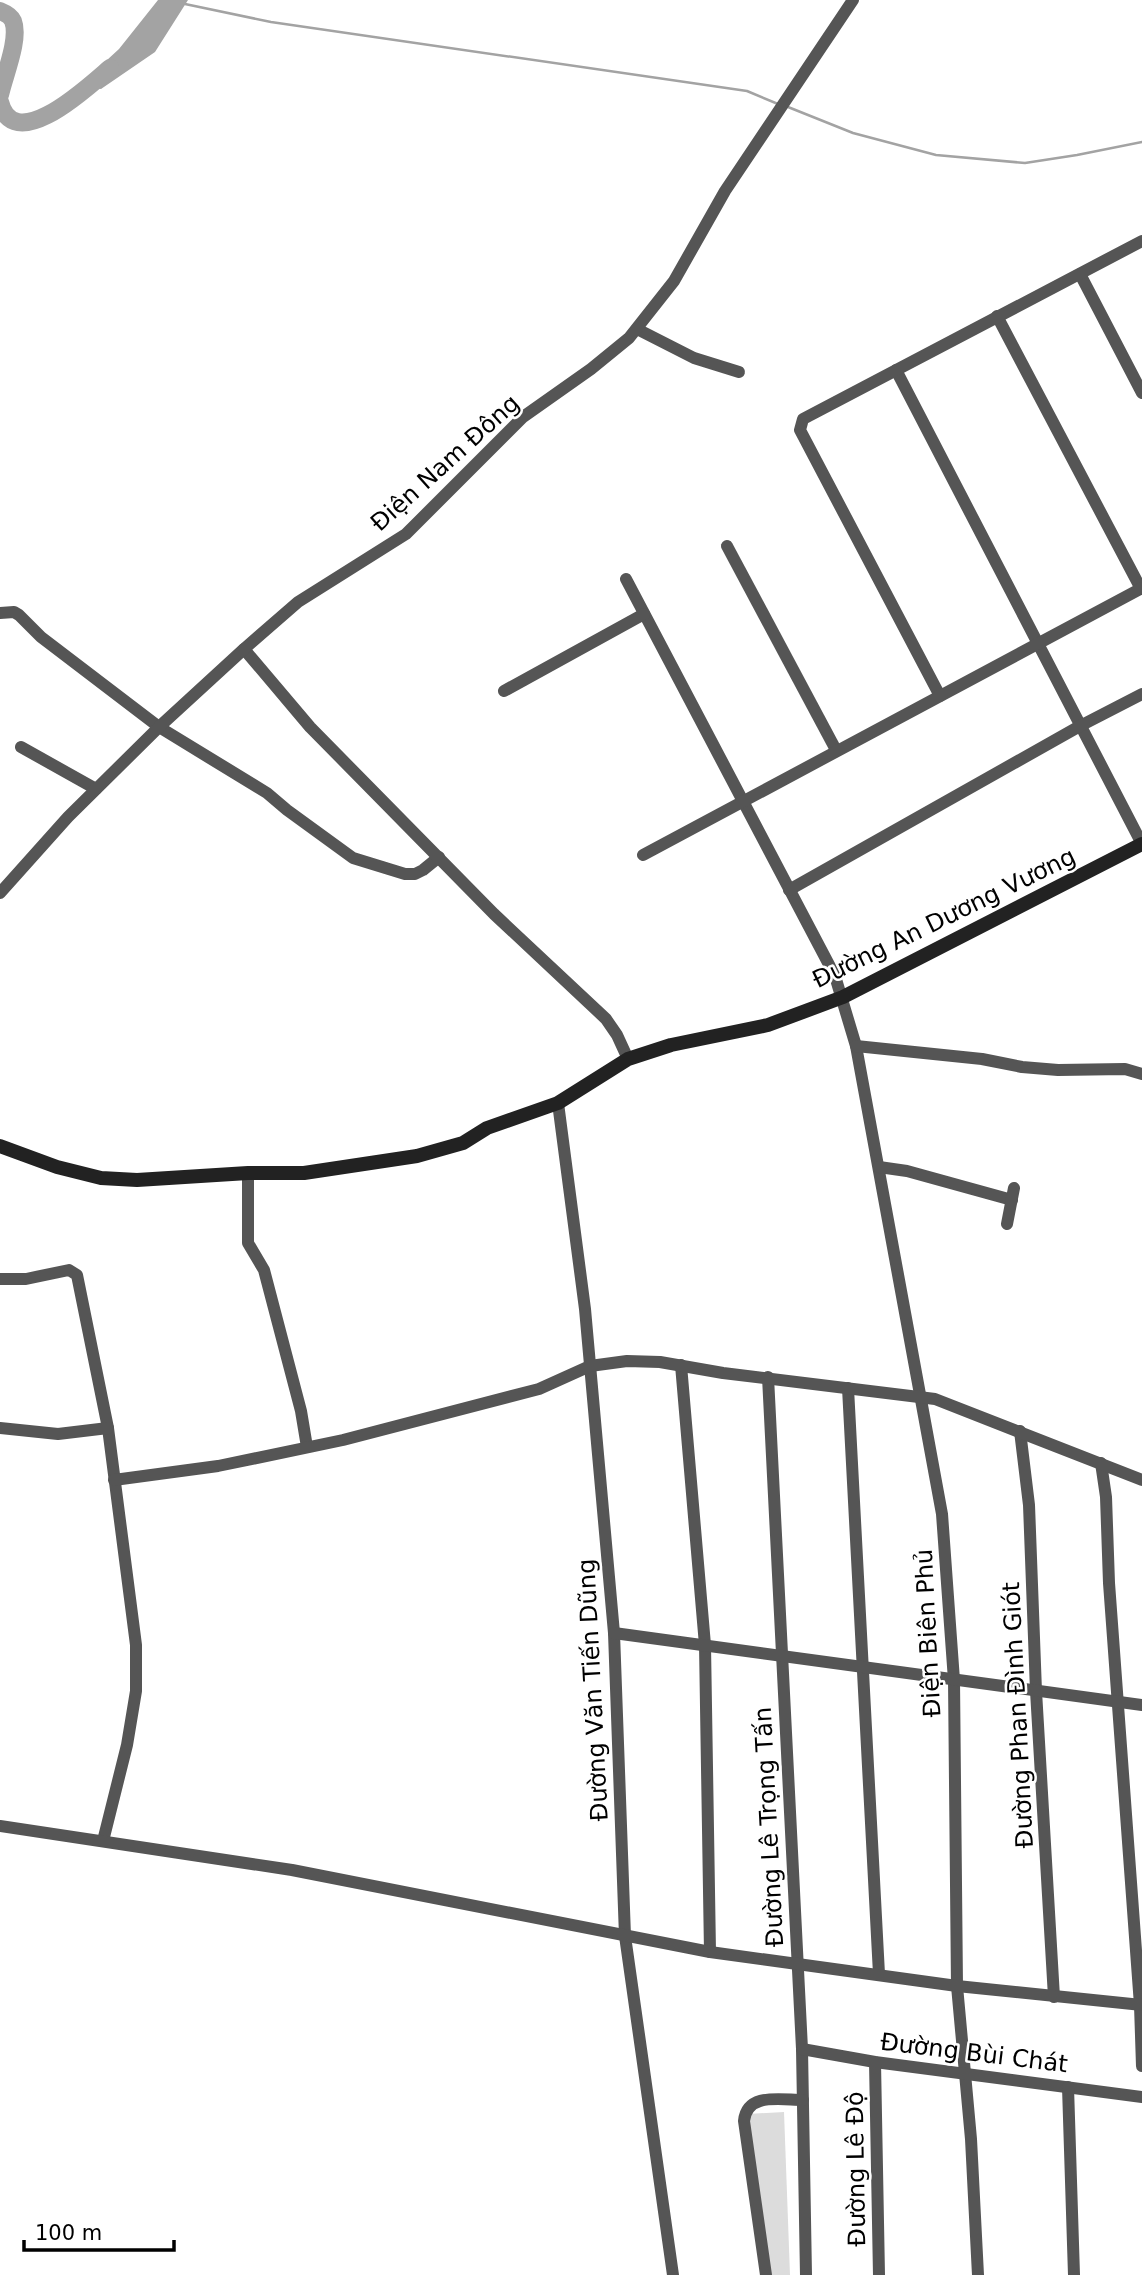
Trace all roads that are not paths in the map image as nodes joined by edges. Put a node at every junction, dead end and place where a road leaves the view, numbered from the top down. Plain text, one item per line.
1 (853, 0) edge
2 (1142, 241) edge
3 (1080, 274) junction
4 (998, 316) junction
5 (637, 329) junction
6 (896, 370) junction
7 (739, 372) dead end
8 (1142, 393) edge
9 (727, 545) dead end
10 (626, 579) dead end
11 (1141, 588) edge
12 (0, 613) edge
13 (644, 614) junction
14 (1040, 643) junction
15 (244, 649) junction
16 (504, 691) dead end
17 (1142, 694) edge
18 (940, 696) junction
19 (1080, 726) junction
20 (159, 727) junction
21 (21, 747) dead end
22 (836, 750) junction
23 (96, 789) junction
24 (743, 802) junction
25 (1142, 844) edge
26 (643, 855) dead end
27 (439, 857) junction
28 (789, 890) junction
29 (0, 893) edge
30 (843, 997) junction
31 (856, 1046) junction
32 (628, 1059) junction
33 (1142, 1074) edge
34 (558, 1102) junction
35 (0, 1146) edge
36 (879, 1167) junction
37 (248, 1173) junction
38 (1007, 1224) dead end
39 (0, 1279) edge
40 (681, 1365) junction
41 (590, 1366) junction
42 (768, 1377) junction
43 (848, 1388) junction
44 (920, 1395) junction
45 (0, 1428) edge
46 (108, 1428) junction
47 (1020, 1431) junction
48 (307, 1447) junction
49 (1101, 1463) junction
50 (114, 1480) junction
51 (1142, 1480) edge
52 (614, 1633) junction
53 (705, 1645) junction
54 (782, 1656) junction
55 (862, 1667) junction
56 (954, 1679) junction
57 (1036, 1691) junction
58 (1118, 1702) junction
59 (1142, 1705) edge
60 (0, 1826) edge
61 (103, 1841) junction
62 (625, 1936) junction
63 (710, 1952) junction
64 (796, 1963) junction
65 (879, 1974) junction
66 (957, 1986) junction
67 (1054, 1997) junction
68 (1141, 2005) edge
69 (802, 2049) junction
70 (875, 2062) junction
71 (1142, 2066) edge
72 (965, 2073) junction
73 (1068, 2087) junction
74 (1142, 2097) edge
75 (803, 2100) junction
76 (673, 2275) edge
77 (766, 2275) edge
78 (806, 2275) edge
79 (879, 2275) edge
80 (978, 2275) edge
81 (1074, 2275) edge

1 - 5 street, Điện Nam Đông
2 - 3 street
3 - 4 street
3 - 8 street
4 - 6 street
4 - 11 street
5 - 7 street
5 - 15 street, Điện Nam Đông
6 - 14 street
6 - 18 street
9 - 22 street
10 - 13 street, Điện Biên Phủ
11 - 14 street
12 - 20 street
13 - 16 street
13 - 24 street, Điện Biên Phủ
14 - 18 street
14 - 19 street
15 - 20 street, Điện Nam Đông
15 - 27 street
17 - 19 street
18 - 22 street
19 - 25 street
19 - 28 street
20 - 23 street, Điện Nam Đông
20 - 27 street
21 - 23 street
22 - 24 street
23 - 29 street, Điện Nam Đông
24 - 26 street
24 - 28 street, Điện Biên Phủ
25 - 30 main road, Đường An Dương Vương
27 - 32 street
28 - 30 street, Điện Biên Phủ
30 - 31 street, Điện Biên Phủ
30 - 32 main road, Đường An Dương Vương
31 - 33 street
31 - 36 street, Điện Biên Phủ
32 - 34 main road, Đường An Dương Vương
34 - 37 main road, Đường An Dương Vương
34 - 41 street, Đường Văn Tiến Dũng
35 - 37 main road, Đường An Dương Vương
36 - 38 street
36 - 44 street, Điện Biên Phủ
37 - 48 street
39 - 46 street
40 - 41 street
40 - 42 street
40 - 53 street
41 - 48 street
41 - 52 street, Đường Văn Tiến Dũng
42 - 43 street
42 - 54 street, Đường Lê Trọng Tấn
43 - 44 street
43 - 55 street
44 - 47 street
44 - 56 street, Điện Biên Phủ
45 - 46 street
46 - 50 street
47 - 49 street
47 - 57 street, Đường Phan Đình Giót
48 - 50 street
49 - 51 street
49 - 58 street
50 - 61 street
52 - 53 street
52 - 62 street, Đường Văn Tiến Dũng
53 - 54 street
53 - 63 street
54 - 55 street
54 - 64 street, Đường Lê Trọng Tấn
55 - 56 street
55 - 65 street
56 - 57 street
56 - 66 street, Điện Biên Phủ
57 - 58 street
57 - 67 street, Đường Phan Đình Giót
58 - 59 street
58 - 68 street
60 - 61 street
61 - 62 street
62 - 63 street
62 - 76 street, Đường Văn Tiến Dũng
63 - 64 street
64 - 65 street
64 - 69 street, Đường Lê Trọng Tấn
65 - 66 street
66 - 67 street
66 - 72 street, Điện Biên Phủ
67 - 68 street
68 - 71 street
69 - 70 street, Đường Bùi Chát
69 - 75 street, Đường Lê Trọng Tấn
70 - 72 street, Đường Bùi Chát
70 - 79 street, Đường Lê Độ
72 - 73 street, Đường Bùi Chát
72 - 80 street, Điện Biên Phủ
73 - 74 street, Đường Bùi Chát
73 - 81 street
75 - 77 street
75 - 78 street, Đường Lê Trọng Tấn

